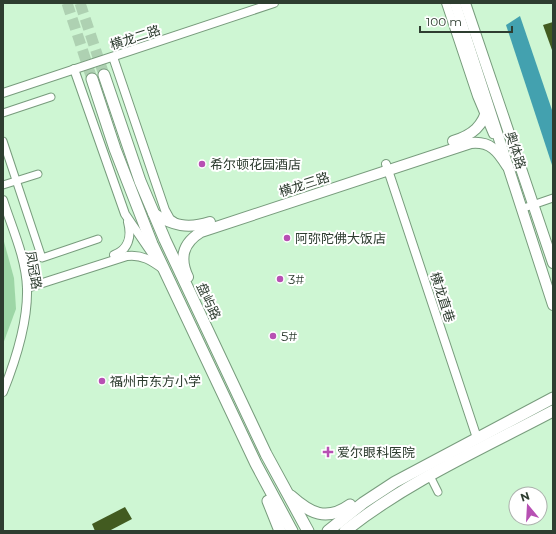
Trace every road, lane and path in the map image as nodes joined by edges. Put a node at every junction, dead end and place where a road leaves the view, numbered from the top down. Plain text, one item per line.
1 (274, 3) edge
2 (446, 3) edge
3 (455, 3) edge
4 (465, 3) edge
5 (113, 56) junction
6 (74, 69) junction
7 (104, 75) tunnel mouth
8 (92, 79) tunnel mouth
9 (3, 93) edge
10 (50, 97) dead end
11 (487, 111) junction
12 (3, 113) edge
13 (3, 141) edge
14 (507, 166) junction
15 (387, 167) junction
16 (38, 174) dead end
17 (16, 181) junction
18 (3, 185) edge
19 (132, 193) junction
20 (553, 198) edge
21 (3, 200) edge
22 (534, 205) junction
23 (521, 209) junction
24 (125, 214) junction
25 (154, 214) junction
26 (184, 227) junction
27 (136, 232) junction
28 (98, 239) dead end
29 (126, 247) junction
30 (553, 264) edge
31 (164, 270) junction
32 (27, 286) junction
33 (553, 305) edge
34 (205, 326) junction
35 (3, 392) edge
36 (553, 398) edge
37 (553, 411) edge
38 (477, 438) junction
39 (430, 476) junction
40 (264, 479) junction
41 (285, 490) junction
42 (438, 492) dead end
43 (374, 496) junction
44 (363, 518) junction
45 (280, 531) edge
46 (292, 531) edge
47 (308, 531) edge
48 (328, 531) edge
49 (345, 531) edge
50 (357, 531) edge

1 - 5 street, 横龙二路
2 - 11 street
3 - 11 main road, 奥体路
4 - 22 main road, 奥体路
5 - 6 street, 横龙二路
5 - 26 street
6 - 9 street, 横龙二路
6 - 24 street
7 - 25 main road, 盘屿路
8 - 19 main road, 盘屿路
10 - 12 street
11 - 14 main road, 奥体路
11 - 15 main road, 横龙三路
13 - 17 street
14 - 15 main road, 横龙三路
14 - 23 main road, 奥体路
15 - 26 main road, 横龙三路
15 - 34 main road, 横龙三路
15 - 38 street, 横龙直巷
16 - 17 street
17 - 18 street
17 - 28 street
19 - 27 street
19 - 31 main road, 盘屿路
20 - 22 street
21 - 32 street, 凤冠路
22 - 23 street
22 - 30 main road, 奥体路
23 - 33 main road, 奥体路
24 - 27 street
24 - 29 street
25 - 26 main road, 横龙三路
25 - 34 main road, 盘屿路
27 - 29 street
27 - 31 street
29 - 32 street
31 - 32 street
31 - 40 main road, 盘屿路
32 - 35 street, 凤冠路
34 - 41 main road, 盘屿路
36 - 38 main road
37 - 39 main road
38 - 43 main road
39 - 42 street
39 - 44 main road
40 - 45 main road
40 - 46 main road, 盘屿路
41 - 43 main road
41 - 47 main road, 盘屿路
43 - 48 main road
44 - 49 main road
44 - 50 main road

